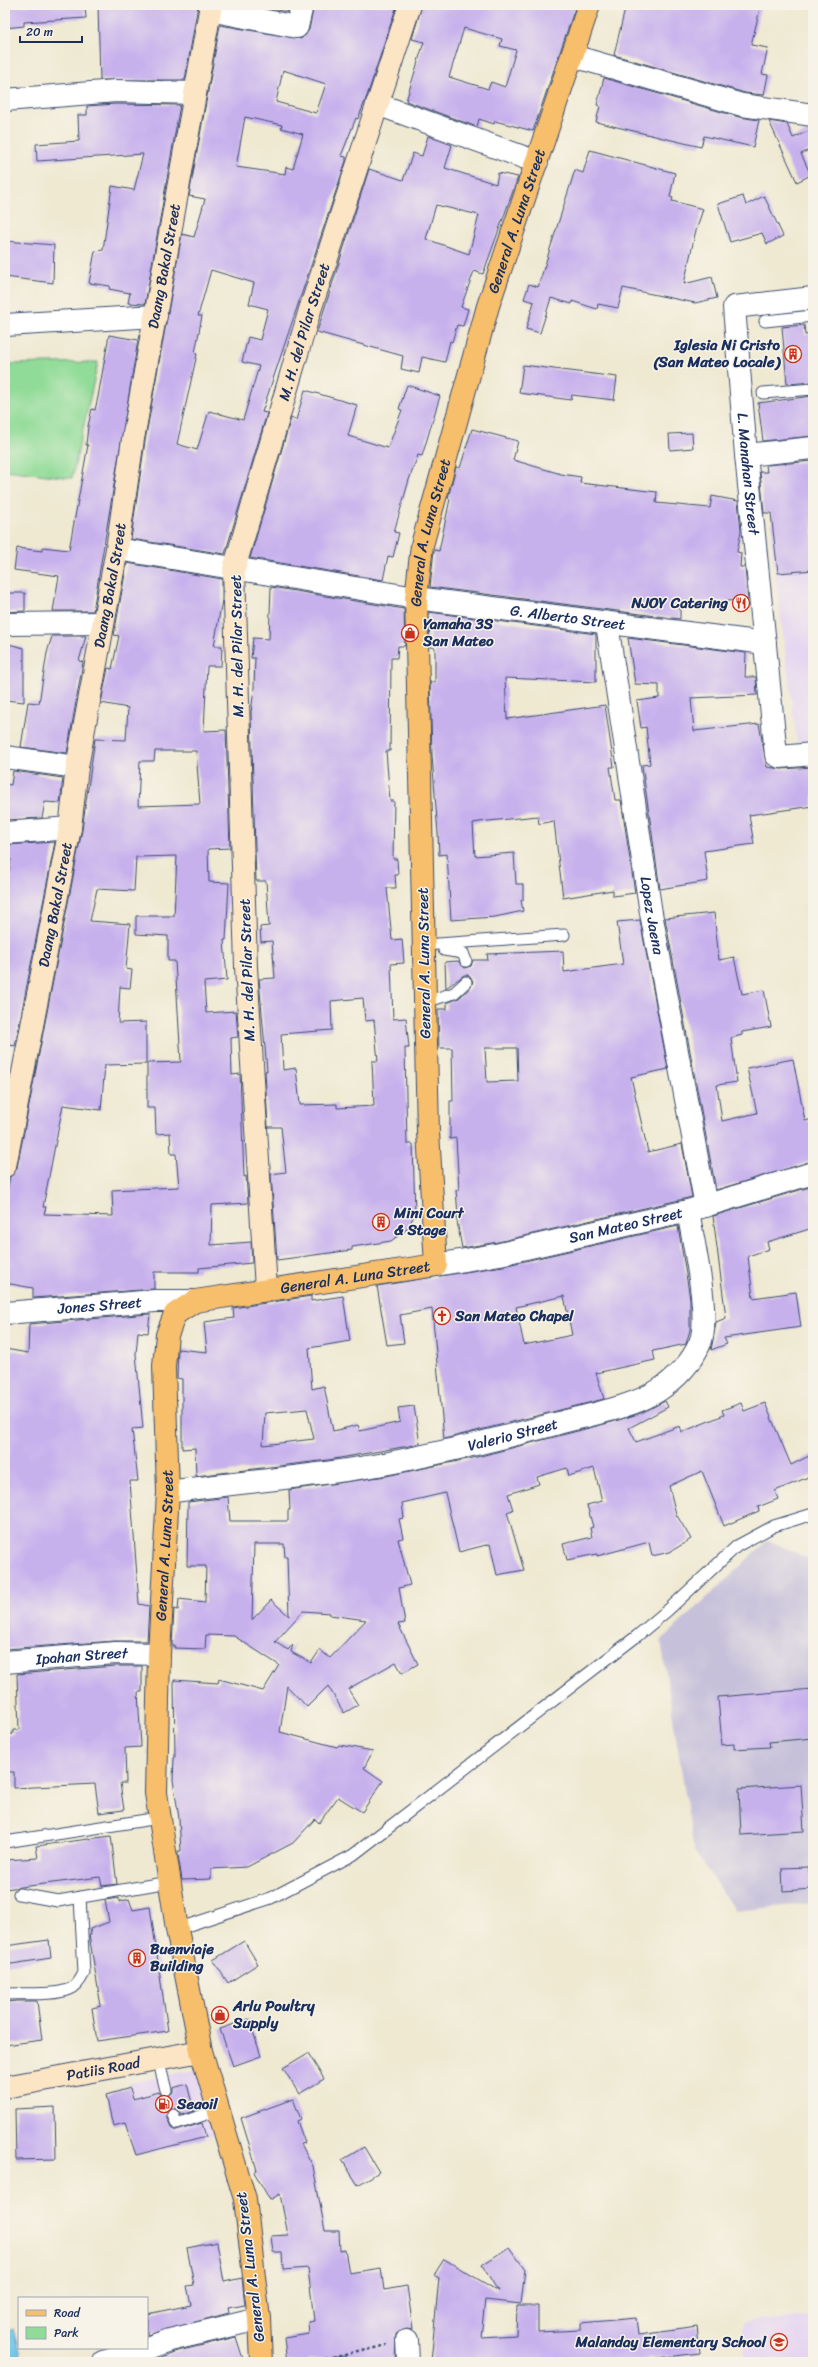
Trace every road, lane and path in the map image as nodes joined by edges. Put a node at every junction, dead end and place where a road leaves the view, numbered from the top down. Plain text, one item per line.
1 (302, 5) edge
2 (410, 5) edge
3 (589, 5) edge
4 (210, 8) edge
5 (573, 56) junction
6 (195, 93) junction
7 (5, 100) edge
8 (377, 104) junction
9 (813, 115) edge
10 (537, 162) junction
11 (813, 298) edge
12 (156, 316) junction
13 (813, 316) edge
14 (765, 321) dead end
15 (5, 325) edge
16 (813, 389) edge
17 (763, 393) dead end
18 (813, 448) edge
19 (746, 455) junction
20 (117, 549) junction
21 (234, 569) junction
22 (416, 598) junction
23 (102, 623) junction
24 (5, 624) edge
25 (607, 624) junction
26 (765, 643) junction
27 (813, 754) edge
28 (5, 756) edge
29 (77, 766) junction
30 (70, 828) junction
31 (5, 833) edge
32 (564, 935) dead end
33 (424, 948) junction
34 (466, 961) dead end
35 (466, 982) dead end
36 (425, 1002) junction
37 (7, 1134) edge
38 (5, 1166) edge
39 (813, 1173) edge
40 (697, 1208) junction
41 (436, 1265) junction
42 (266, 1289) junction
43 (195, 1301) junction
44 (5, 1313) edge
45 (168, 1492) junction
46 (813, 1514) edge
47 (159, 1654) junction
48 (5, 1662) edge
49 (159, 1818) junction
50 (5, 1842) edge
51 (169, 1882) junction
52 (19, 1894) dead end
53 (80, 1897) junction
54 (177, 1929) junction
55 (5, 1994) edge
56 (201, 2051) junction
57 (158, 2059) junction
58 (5, 2087) edge
59 (166, 2090) dead end
60 (218, 2110) junction
61 (173, 2115) dead end
62 (259, 2319) junction
63 (407, 2340) joint
64 (148, 2347) edge
65 (143, 2349) edge
66 (104, 2362) edge
67 (261, 2362) edge
68 (315, 2362) edge
69 (408, 2362) edge

1 - 4 street
2 - 8 street, M. H. del Pilar Street
3 - 5 main road, General A. Luna Street
4 - 6 street, Daang Bakal Street
5 - 9 street
5 - 10 main road, General A. Luna Street
6 - 7 street
6 - 12 street, Daang Bakal Street
8 - 10 street
8 - 21 street, M. H. del Pilar Street
10 - 22 main road, General A. Luna Street
11 - 19 street, L. Manahan Street
12 - 15 street
12 - 20 street, Daang Bakal Street
13 - 14 lane
16 - 17 lane
18 - 19 street
19 - 26 street, L. Manahan Street
20 - 21 street, G. Alberto Street
20 - 23 street, Daang Bakal Street
21 - 22 street, G. Alberto Street
21 - 42 street, M. H. del Pilar Street
22 - 25 street, G. Alberto Street
22 - 33 main road, General A. Luna Street
23 - 24 street
23 - 29 street, Daang Bakal Street
25 - 26 street, G. Alberto Street
25 - 40 street, Lopez Jaena
26 - 27 street
28 - 29 street
29 - 30 street, Daang Bakal Street
30 - 31 street
30 - 37 street, Daang Bakal Street
32 - 33 lane
33 - 34 lane
33 - 36 main road, General A. Luna Street
35 - 36 lane
36 - 41 main road, General A. Luna Street
37 - 38 street, Daang Bakal Street
39 - 40 street, San Mateo Street
40 - 41 street, San Mateo Street
40 - 45 street, Valerio Street
41 - 42 main road, General A. Luna Street
42 - 43 main road, General A. Luna Street
43 - 44 street, Jones Street
43 - 45 main road, General A. Luna Street
45 - 47 main road, General A. Luna Street
46 - 54 lane
47 - 48 street, Ipahan Street
47 - 49 main road, General A. Luna Street
49 - 50 lane
49 - 51 main road, General A. Luna Street
51 - 53 lane
51 - 54 main road, General A. Luna Street
52 - 53 lane
53 - 55 lane
54 - 56 main road, General A. Luna Street
56 - 57 street, Patiis Road
56 - 60 main road, General A. Luna Street
57 - 58 street, Patiis Road
57 - 59 lane
60 - 61 lane
60 - 62 main road, General A. Luna Street
62 - 64 street
62 - 67 main road, General A. Luna Street
63 - 68 path
63 - 69 street
65 - 66 street

